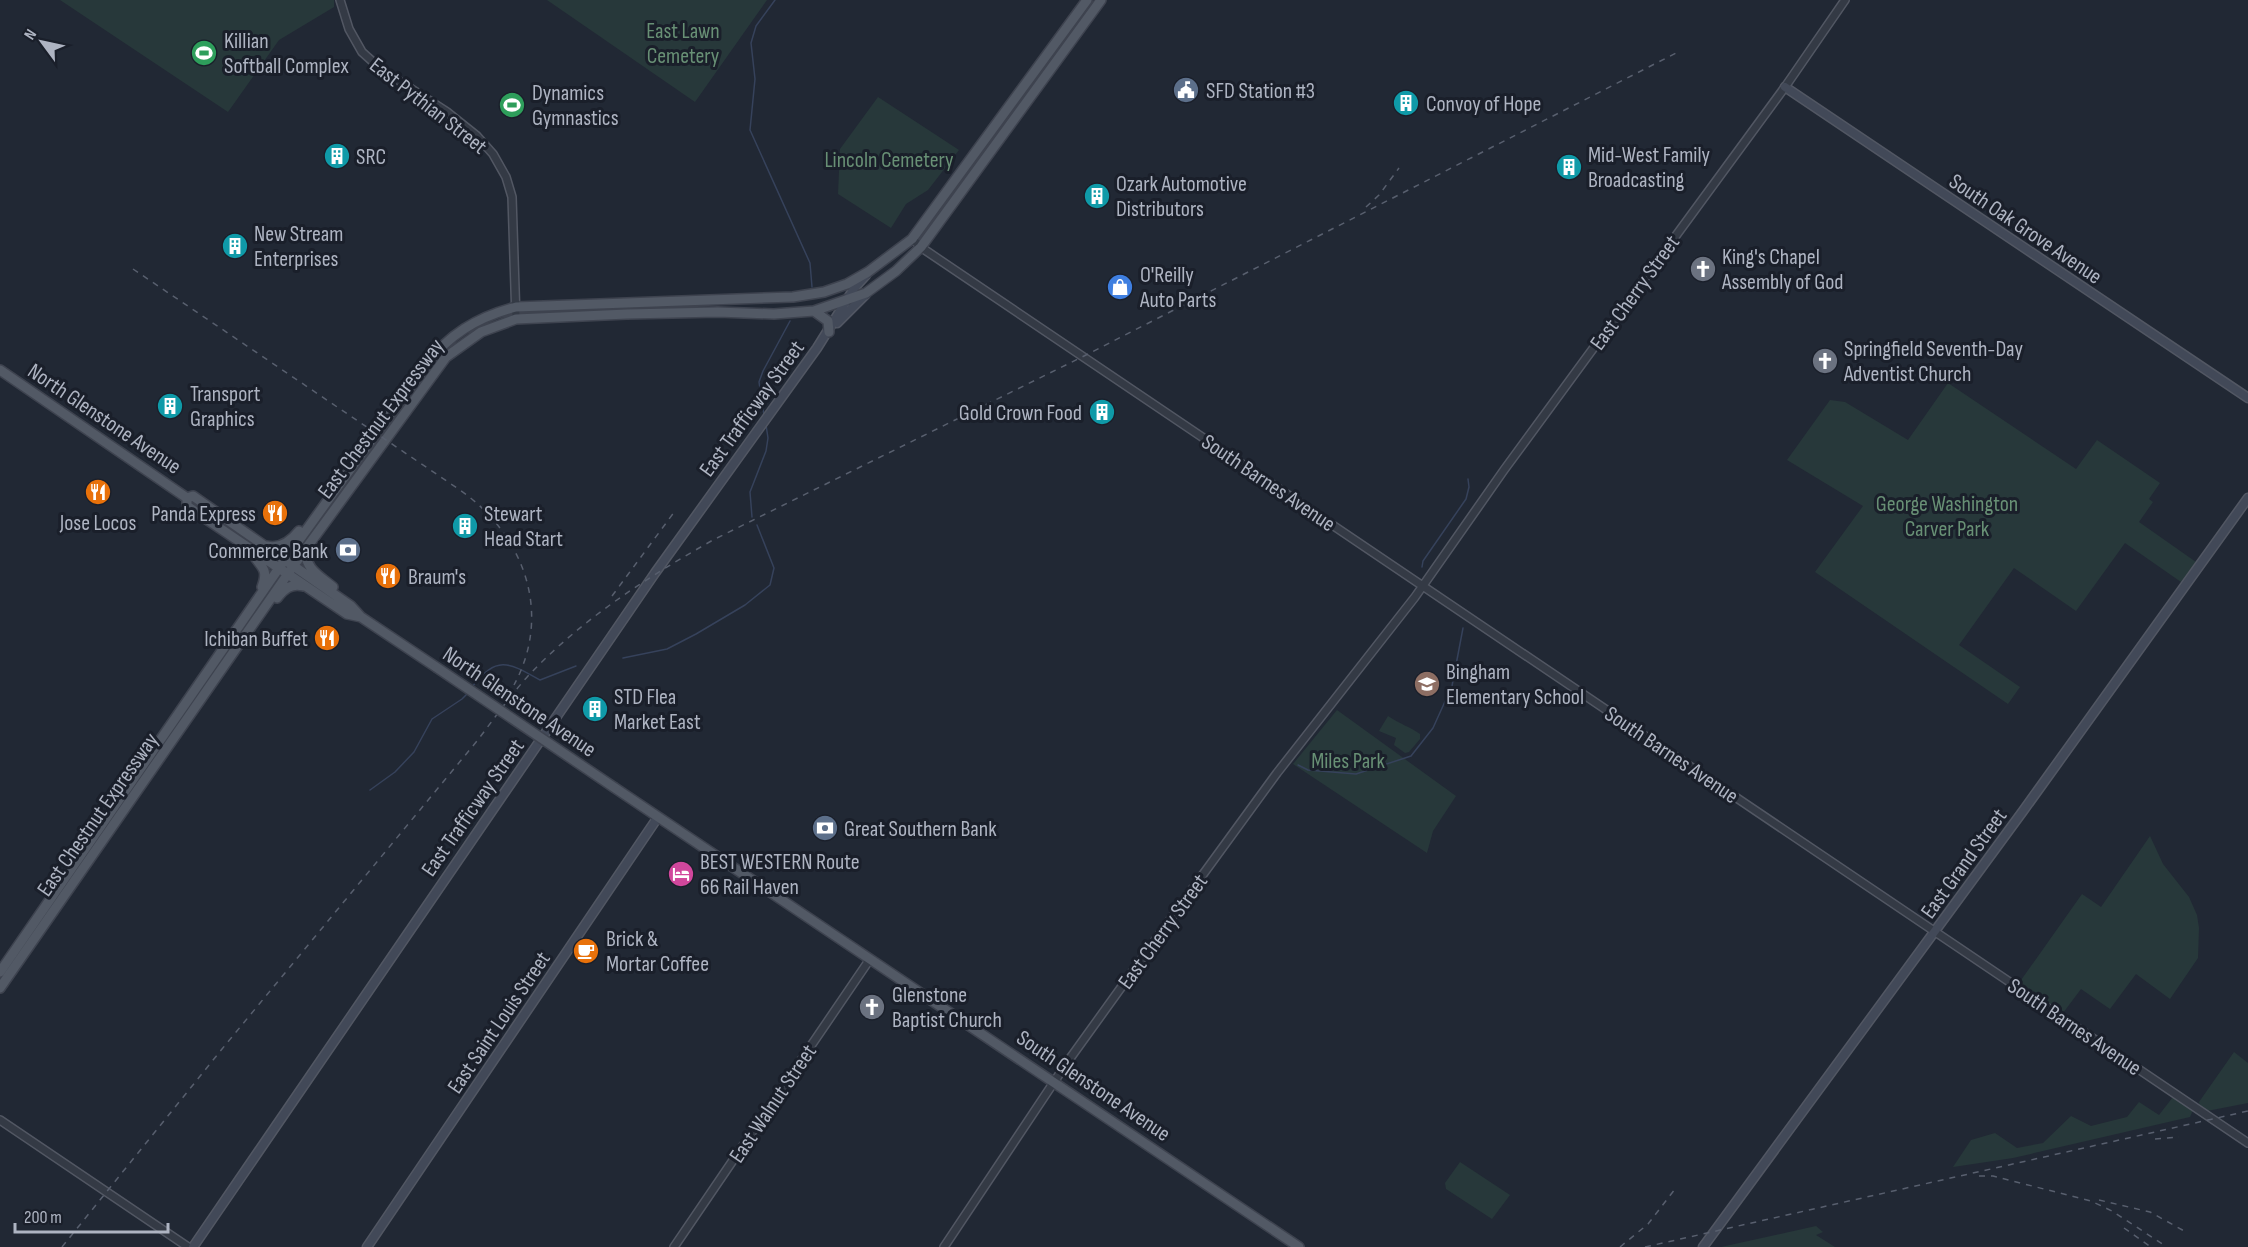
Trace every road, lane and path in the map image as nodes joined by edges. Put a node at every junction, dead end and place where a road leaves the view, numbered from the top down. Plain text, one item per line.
1 (340, 0) edge
2 (1087, 0) edge
3 (1101, 0) edge
4 (1845, 0) edge
5 (1785, 87) junction
6 (912, 239) junction
7 (921, 247) junction
8 (868, 272) junction
9 (866, 293) junction
10 (847, 300) junction
11 (516, 307) junction
12 (814, 311) junction
13 (516, 319) junction
14 (829, 332) junction
15 (0, 370) edge
16 (2248, 398) edge
17 (344, 477) junction
18 (187, 498) junction
19 (2248, 498) edge
20 (264, 544) junction
21 (309, 544) junction
22 (252, 550) junction
23 (289, 566) junction
24 (279, 568) junction
25 (1423, 584) junction
26 (309, 588) junction
27 (257, 600) junction
28 (351, 606) junction
29 (361, 616) junction
30 (224, 666) junction
31 (658, 817) junction
32 (1936, 930) junction
33 (870, 959) junction
34 (0, 972) edge
35 (0, 988) edge
36 (1054, 1082) junction
37 (0, 1119) edge
38 (2248, 1143) edge
39 (188, 1247) edge
40 (193, 1247) edge
41 (367, 1247) edge
42 (674, 1247) edge
43 (944, 1247) edge
44 (1299, 1247) edge
45 (1703, 1247) edge

1 - 11 street, East Pythian Street
2 - 6 main road, East Chestnut Expressway
3 - 7 main road, East Chestnut Expressway
4 - 5 street, East Cherry Street
5 - 16 main road, South Oak Grove Avenue
5 - 25 street, East Cherry Street
6 - 7 street, South Barnes Avenue
6 - 8 main road, East Chestnut Expressway
7 - 9 main road, East Chestnut Expressway
7 - 25 street, South Barnes Avenue
8 - 10 main road, East Trafficway Street
8 - 11 main road, East Chestnut Expressway
9 - 10 main road, East Chestnut Expressway
9 - 14 main road, East Trafficway Street
10 - 12 main road, East Chestnut Expressway
10 - 14 main road, East Trafficway Street
11 - 13 street, East Pythian Street
11 - 17 main road, East Chestnut Expressway
12 - 13 main road, East Chestnut Expressway
12 - 14 main road
13 - 21 main road, East Chestnut Expressway
14 - 40 main road, East Trafficway Street
15 - 18 main road, North Glenstone Avenue
17 - 20 main road
17 - 23 main road, East Chestnut Expressway
18 - 20 main road, North Glenstone Avenue
18 - 22 main road, North Glenstone Avenue
19 - 32 main road, East Grand Street
20 - 23 main road, North Glenstone Avenue
21 - 23 main road, East Chestnut Expressway
21 - 28 main road
22 - 24 main road, North Glenstone Avenue
22 - 27 main road
23 - 24 main road, East Chestnut Expressway
23 - 26 main road, North Glenstone Avenue
23 - 28 main road, North Glenstone Avenue
23 - 30 main road, East Chestnut Expressway
24 - 27 main road, East Chestnut Expressway
25 - 32 street, South Barnes Avenue
25 - 36 street, East Cherry Street
26 - 29 main road, North Glenstone Avenue
26 - 30 main road
27 - 34 main road, East Chestnut Expressway
28 - 29 main road, North Glenstone Avenue
29 - 31 main road, North Glenstone Avenue, bridge
30 - 35 main road, East Chestnut Expressway
31 - 33 main road, South Glenstone Avenue
31 - 41 main road, East Saint Louis Street
32 - 38 street, South Barnes Avenue
32 - 45 main road, East Grand Street
33 - 36 main road, South Glenstone Avenue
33 - 42 street, East Walnut Street
36 - 43 street, East Cherry Street
36 - 44 main road, South Glenstone Avenue
37 - 39 street

